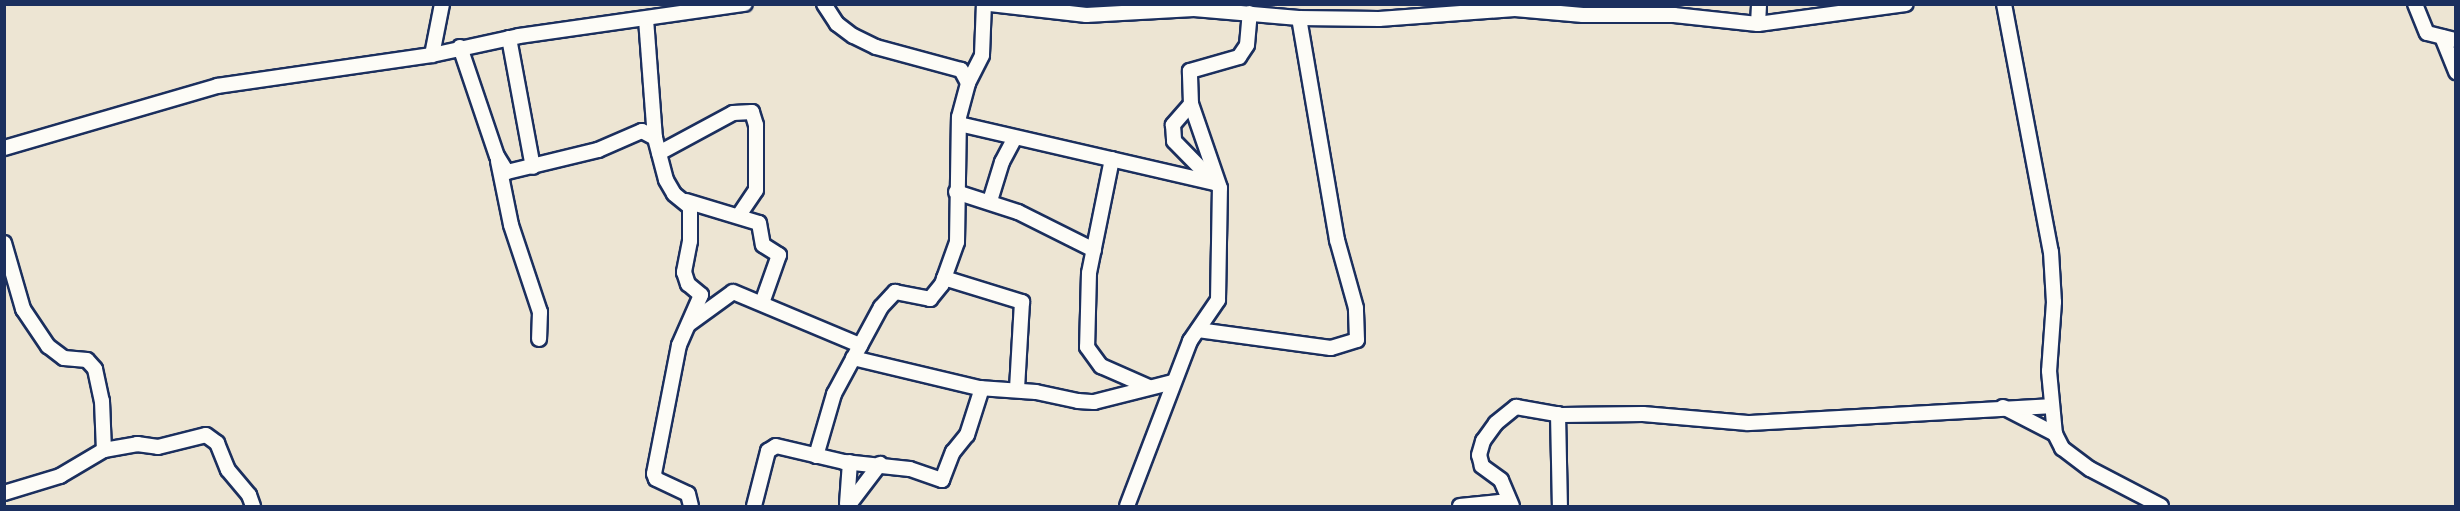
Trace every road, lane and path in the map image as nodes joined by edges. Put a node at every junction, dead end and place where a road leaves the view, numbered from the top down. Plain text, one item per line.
1 (442, 4) edge
2 (746, 4) edge
3 (824, 4) edge
4 (984, 4) edge
5 (990, 4) edge
6 (1759, 4) edge
7 (1906, 4) edge
8 (2004, 4) edge
9 (2415, 4) edge
10 (1023, 6) edge
11 (1232, 8) edge
12 (1428, 10) edge
13 (1320, 11) edge
14 (1250, 13) junction
15 (1299, 18) junction
16 (646, 19) junction
17 (1758, 24) junction
18 (509, 38) junction
19 (2449, 39) edge
20 (460, 47) junction
21 (432, 55) junction
22 (2456, 72) edge
23 (968, 82) junction
24 (1191, 104) junction
25 (959, 124) junction
26 (656, 138) junction
27 (1015, 138) junction
28 (4, 148) edge
29 (659, 153) junction
30 (497, 156) junction
31 (1112, 159) junction
32 (533, 167) junction
33 (1217, 185) junction
34 (956, 192) junction
35 (686, 201) junction
36 (990, 201) junction
37 (739, 215) junction
38 (4, 243) edge
39 (1094, 250) junction
40 (944, 278) junction
41 (762, 303) junction
42 (689, 324) junction
43 (1198, 330) junction
44 (539, 339) dead end
45 (856, 351) junction
46 (1173, 382) junction
47 (1149, 387) junction
48 (982, 388) junction
49 (1017, 390) junction
50 (2052, 406) junction
51 (2002, 407) junction
52 (1558, 414) junction
53 (2055, 434) junction
54 (104, 450) junction
55 (816, 456) junction
56 (850, 462) junction
57 (880, 464) junction
58 (4, 493) edge
59 (253, 507) edge
60 (691, 507) edge
61 (754, 507) edge
62 (848, 507) edge
63 (1127, 507) edge
64 (1460, 507) edge
65 (1511, 507) edge
66 (1560, 507) edge
67 (2161, 507) edge

1 - 21 street
2 - 16 street
3 - 23 street
4 - 23 street
5 - 10 street
6 - 17 street
7 - 17 street
8 - 50 street
9 - 19 street
10 - 11 street
11 - 14 street
12 - 13 street
12 - 17 street
13 - 15 street
14 - 15 street
14 - 24 street
15 - 43 street
16 - 18 street
16 - 26 street
18 - 20 street
18 - 32 street
19 - 22 street
20 - 21 street
20 - 30 street
21 - 28 street
23 - 25 street
24 - 33 street
24 - 33 street
25 - 27 street
25 - 34 street
26 - 29 street
26 - 32 street
27 - 31 street
27 - 36 street
29 - 35 street
29 - 37 street
30 - 32 street
30 - 44 street
31 - 33 street
31 - 39 street
33 - 43 street
34 - 36 street
34 - 40 street
35 - 37 street
35 - 42 street
36 - 39 street
37 - 41 street
38 - 54 street
39 - 47 street
40 - 45 street
40 - 49 street
41 - 42 street
41 - 45 street
42 - 60 street
43 - 46 street
45 - 48 street
45 - 55 street
46 - 47 street
46 - 63 street
47 - 49 street
48 - 49 street
48 - 57 street
50 - 51 street
50 - 53 street
51 - 52 street
51 - 53 street
52 - 65 street
52 - 66 street
53 - 67 street
54 - 58 street
54 - 59 street
55 - 56 street
55 - 61 street
56 - 57 street
56 - 62 street
57 - 62 street
64 - 65 street

